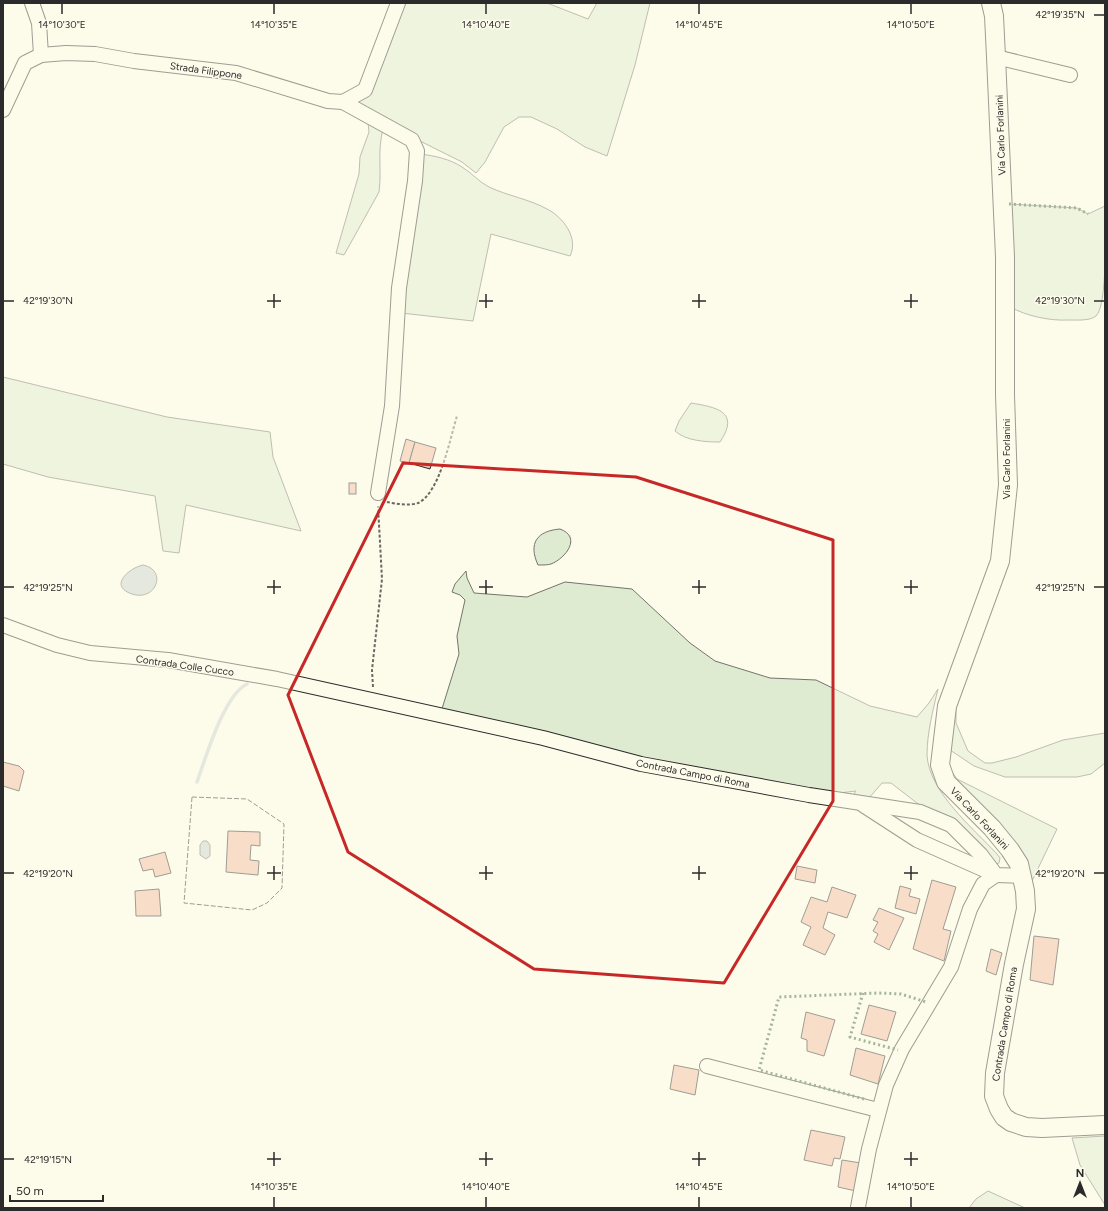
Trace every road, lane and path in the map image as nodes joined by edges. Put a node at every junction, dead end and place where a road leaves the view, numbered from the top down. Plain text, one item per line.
1 (32, 3) edge
2 (398, 3) edge
3 (992, 3) edge
4 (41, 55) junction
5 (996, 57) junction
6 (1070, 75) dead end
7 (343, 102) junction
8 (3, 110) edge
9 (457, 416) dead end
10 (378, 496) junction
11 (3, 625) edge
12 (371, 700) junction
13 (858, 802) junction
14 (996, 875) junction
15 (1022, 876) junction
16 (707, 1066) dead end
17 (878, 1110) junction
18 (1105, 1125) edge
19 (858, 1207) edge

1 - 4 street
2 - 7 street
3 - 5 main road, Via Carlo Forlanini
4 - 7 street, Strada Filippone
4 - 8 street, Strada Filippone
5 - 6 street
5 - 15 main road, Via Carlo Forlanini
7 - 10 street
9 - 10 path
10 - 12 path
11 - 12 street, Contrada Colle Cucco
12 - 13 street, Contrada Campo di Roma
13 - 14 street
13 - 14 street, Contrada Campo di Roma
14 - 15 street
14 - 17 street
15 - 18 main road, Contrada Campo di Roma
16 - 17 street
17 - 19 street

